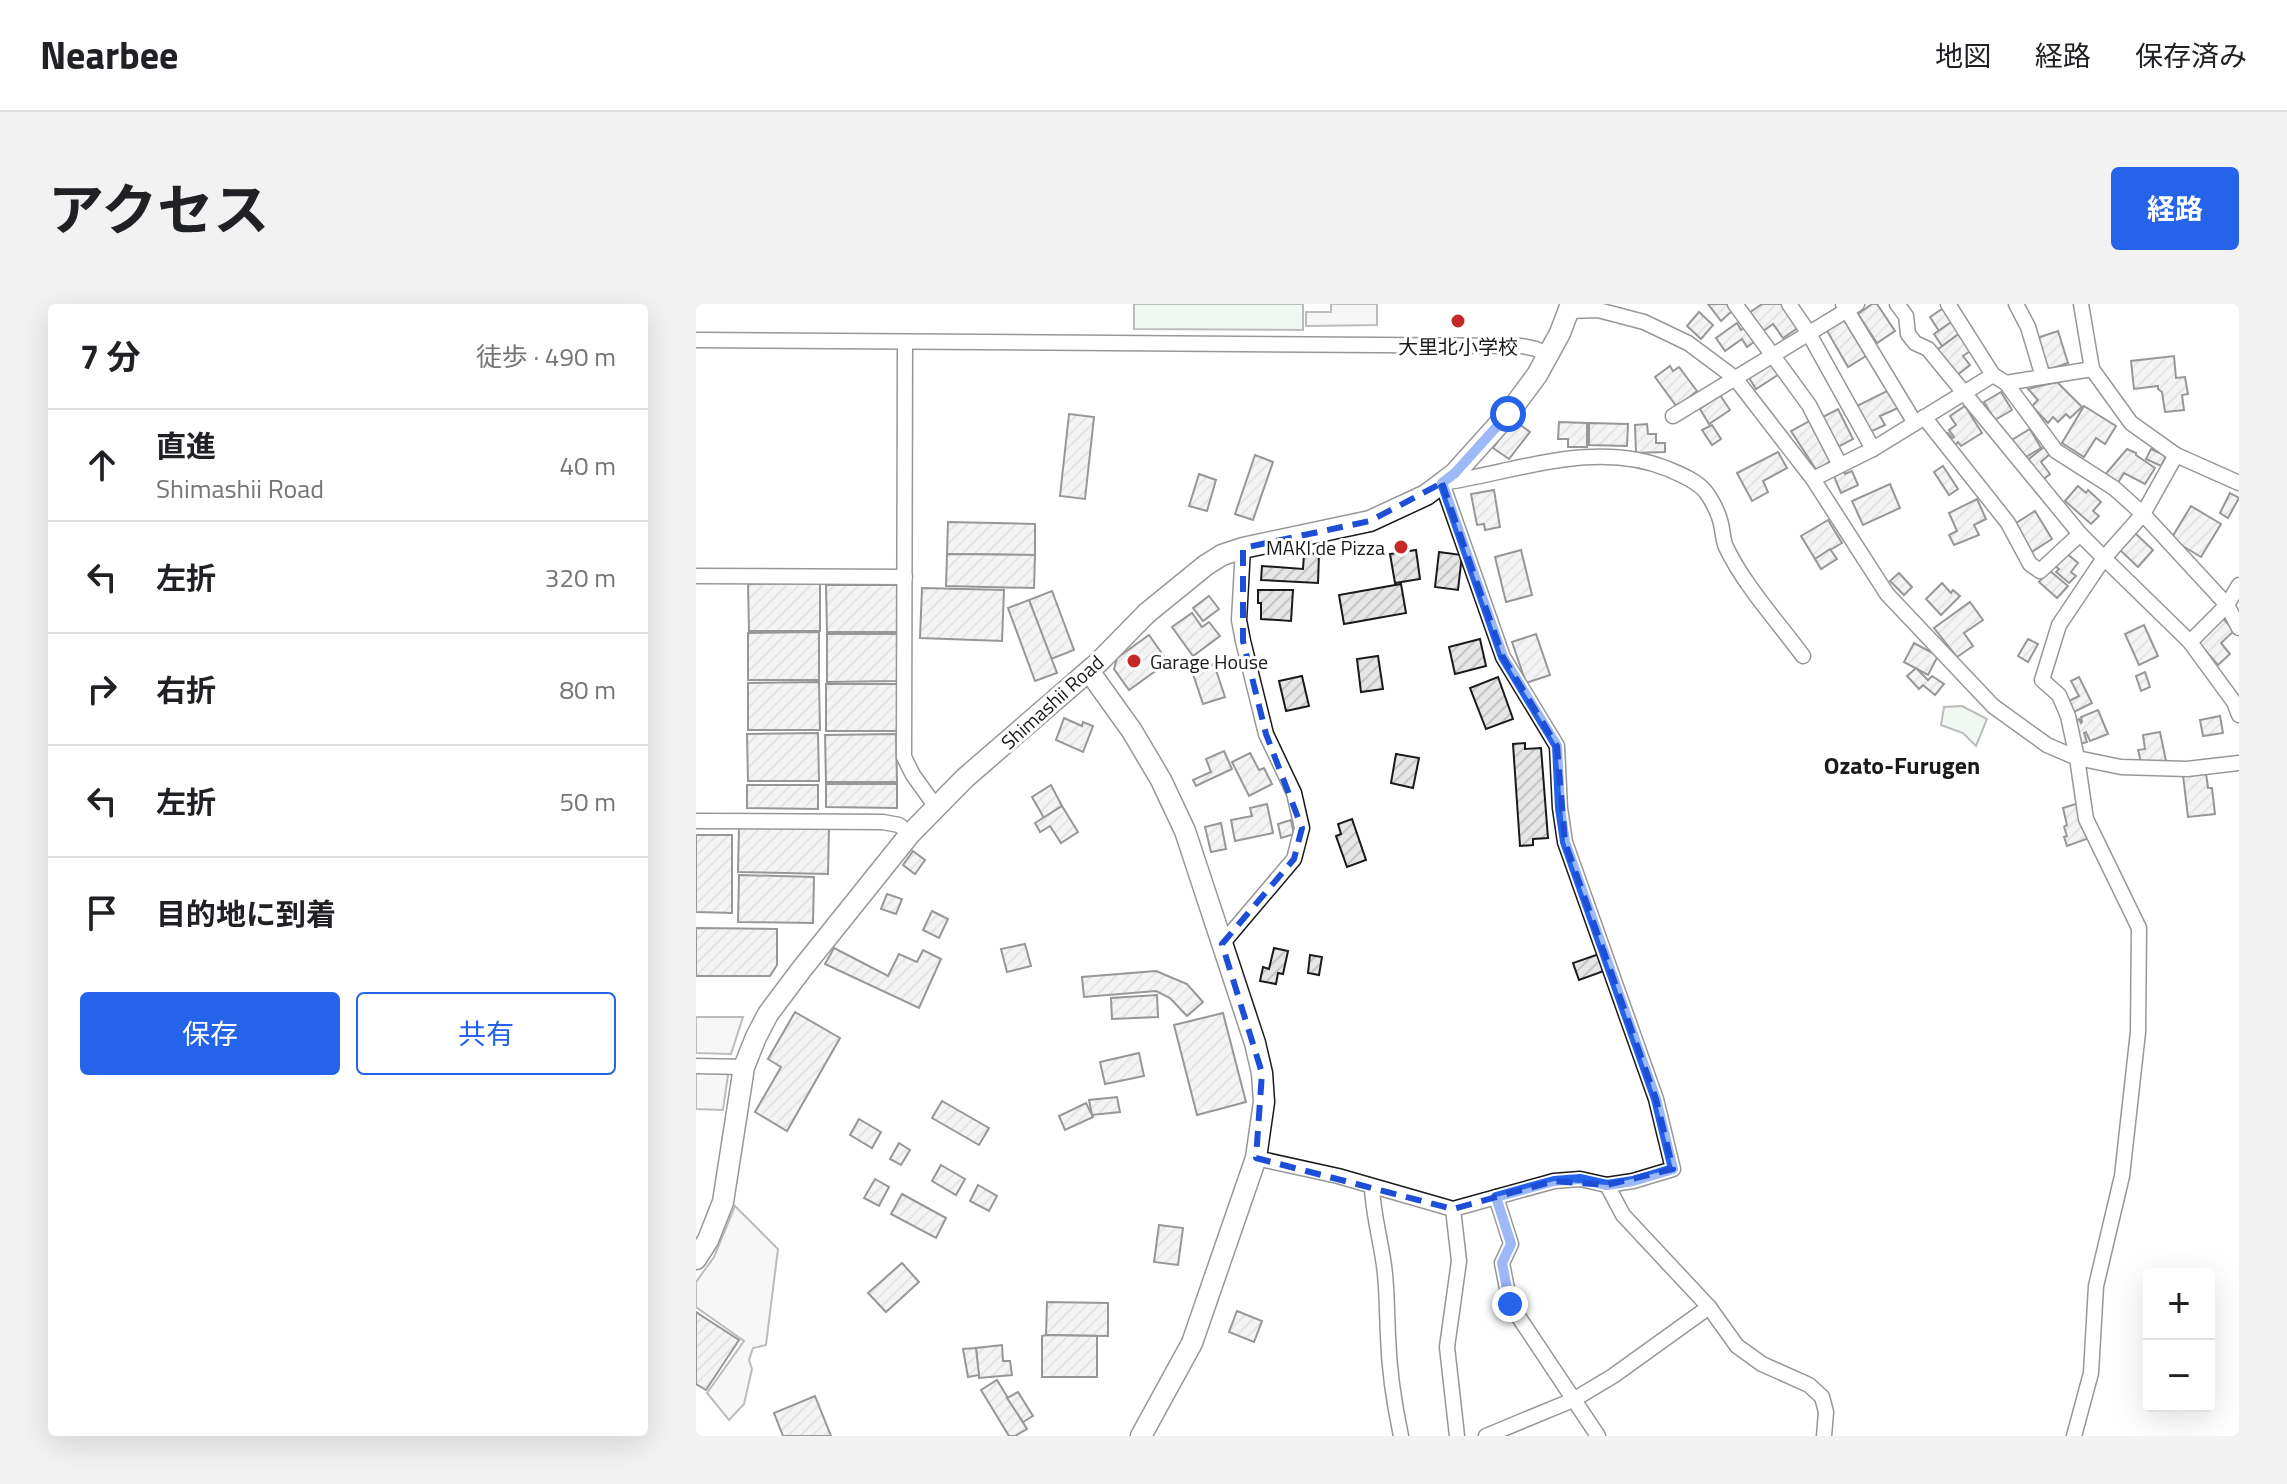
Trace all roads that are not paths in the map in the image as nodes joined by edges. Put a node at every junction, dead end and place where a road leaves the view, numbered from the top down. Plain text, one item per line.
1 (1735, 304) edge
2 (1789, 304) edge
3 (1897, 304) edge
4 (1948, 304) edge
5 (2016, 304) edge
6 (2081, 304) edge
7 (1849, 306) edge
8 (1570, 307) edge
9 (1808, 332) junction
10 (696, 340) edge
11 (905, 343) junction
12 (1773, 354) junction
13 (1548, 355) junction
14 (2092, 369) junction
15 (1993, 375) junction
16 (2043, 377) junction
17 (1735, 378) junction
18 (2006, 383) junction
19 (1964, 393) junction
20 (1673, 416) dead end
21 (1919, 420) junction
22 (1873, 449) junction
23 (2176, 455) junction
24 (1840, 465) junction
25 (1813, 479) junction
26 (1442, 483) junction
27 (2239, 483) edge
28 (2143, 514) junction
29 (2080, 534) junction
30 (1243, 548) junction
31 (2104, 558) junction
32 (696, 576) edge
33 (905, 577) junction
34 (2239, 585) edge
35 (2227, 605) junction
36 (2239, 628) edge
37 (2190, 642) junction
38 (1803, 656) dead end
39 (1089, 671) junction
40 (2239, 715) edge
41 (2077, 758) junction
42 (2239, 763) edge
43 (936, 807) junction
44 (696, 821) edge
45 (910, 834) junction
46 (1222, 944) junction
47 (696, 1066) edge
48 (744, 1067) junction
49 (1256, 1158) junction
50 (1607, 1185) junction
51 (1372, 1187) junction
52 (1496, 1197) junction
53 (1453, 1209) junction
54 (696, 1259) edge
55 (1709, 1307) junction
56 (1573, 1400) junction
57 (1515, 1430) edge
58 (1141, 1436) edge
59 (1401, 1436) edge
60 (1457, 1436) edge
61 (1486, 1436) edge
62 (1598, 1436) edge
63 (1824, 1436) edge
64 (2074, 1436) edge

1 - 12 street
2 - 9 street
3 - 19 street
4 - 15 street
5 - 16 street
6 - 14 street
7 - 9 street
7 - 21 street
8 - 13 street, Shimashii Road
8 - 17 street
9 - 12 street
9 - 22 street
10 - 11 street
11 - 13 street
11 - 33 street
12 - 17 street
12 - 24 street
13 - 26 street, Shimashii Road
14 - 16 street
14 - 23 street
15 - 18 street
15 - 19 street
16 - 18 street
17 - 20 street
17 - 25 street
18 - 28 street
19 - 21 street
19 - 29 street
21 - 22 street
21 - 29 street
22 - 24 street
23 - 27 street
23 - 28 street
24 - 25 street
25 - 41 street
26 - 30 street, Shimashii Road
26 - 38 street
26 - 50 street
28 - 31 street
28 - 35 street
29 - 31 street
30 - 39 street, Shimashii Road
30 - 46 street
31 - 37 street
31 - 41 street
32 - 33 street
33 - 43 street
34 - 35 street
35 - 36 street
35 - 37 street
37 - 40 street
39 - 43 street, Shimashii Road
39 - 46 street
41 - 42 street
41 - 64 street
43 - 45 street, Shimashii Road
44 - 45 street
45 - 48 street, Shimashii Road
46 - 49 street
47 - 48 street
48 - 54 street, Shimashii Road
49 - 51 street
49 - 58 street
50 - 52 street
50 - 55 street
51 - 53 street
51 - 59 street
52 - 53 street
52 - 56 street
53 - 60 street
55 - 56 street
55 - 63 street
56 - 57 street
56 - 62 street
57 - 61 street

